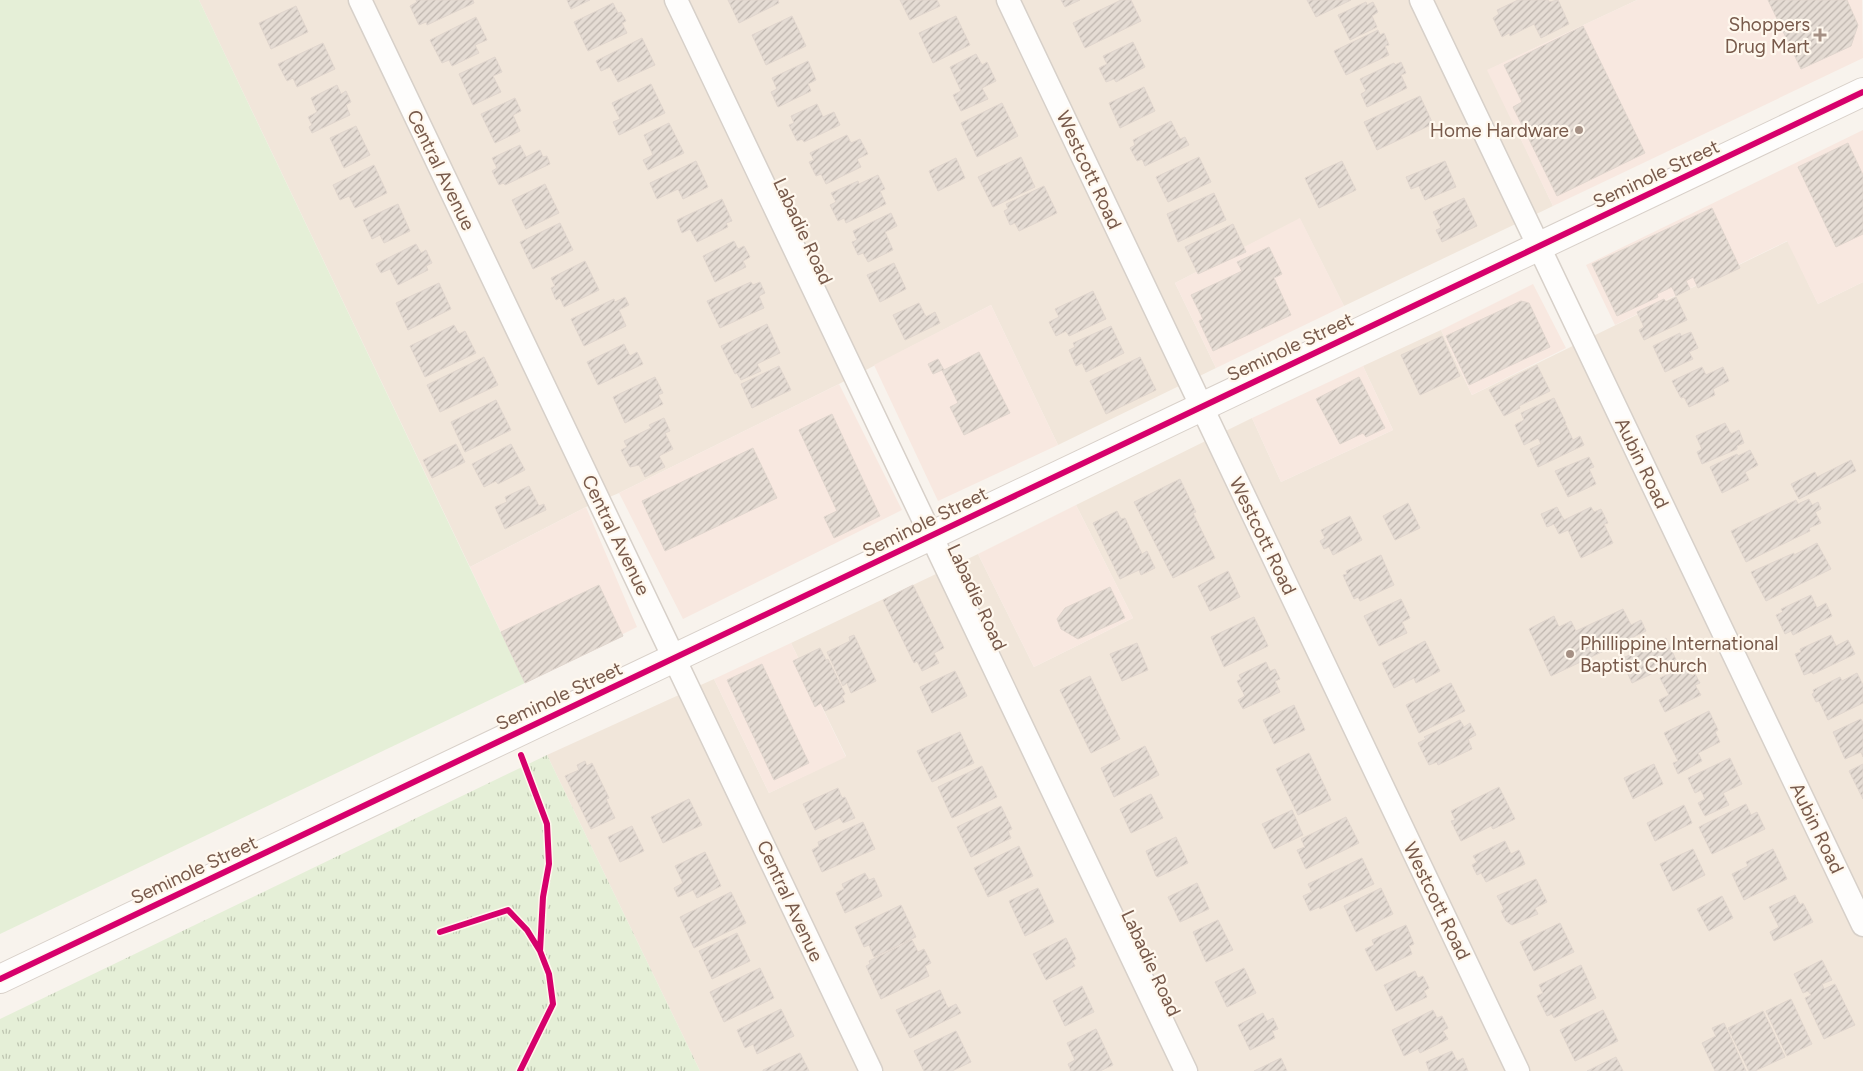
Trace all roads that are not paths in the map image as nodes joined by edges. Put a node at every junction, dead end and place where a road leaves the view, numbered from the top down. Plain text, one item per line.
1 (360, 0) edge
2 (676, 0) edge
3 (1008, 0) edge
4 (1421, 0) edge
5 (1863, 92) edge
6 (1538, 246) junction
7 (1201, 406) junction
8 (931, 536) junction
9 (675, 658) junction
10 (1863, 925) edge
11 (0, 979) edge
12 (871, 1071) edge
13 (1186, 1071) edge
14 (1518, 1071) edge

1 - 9 street, Central Avenue
2 - 8 street, Labadie Road
3 - 7 street, Westcott Road
4 - 6 street, Aubin Road
5 - 6 street, Seminole Street
6 - 7 street, Seminole Street
6 - 10 street, Aubin Road
7 - 8 street, Seminole Street
7 - 14 street, Westcott Road
8 - 9 street, Seminole Street
8 - 13 street, Labadie Road
9 - 11 street, Seminole Street
9 - 12 street, Central Avenue

